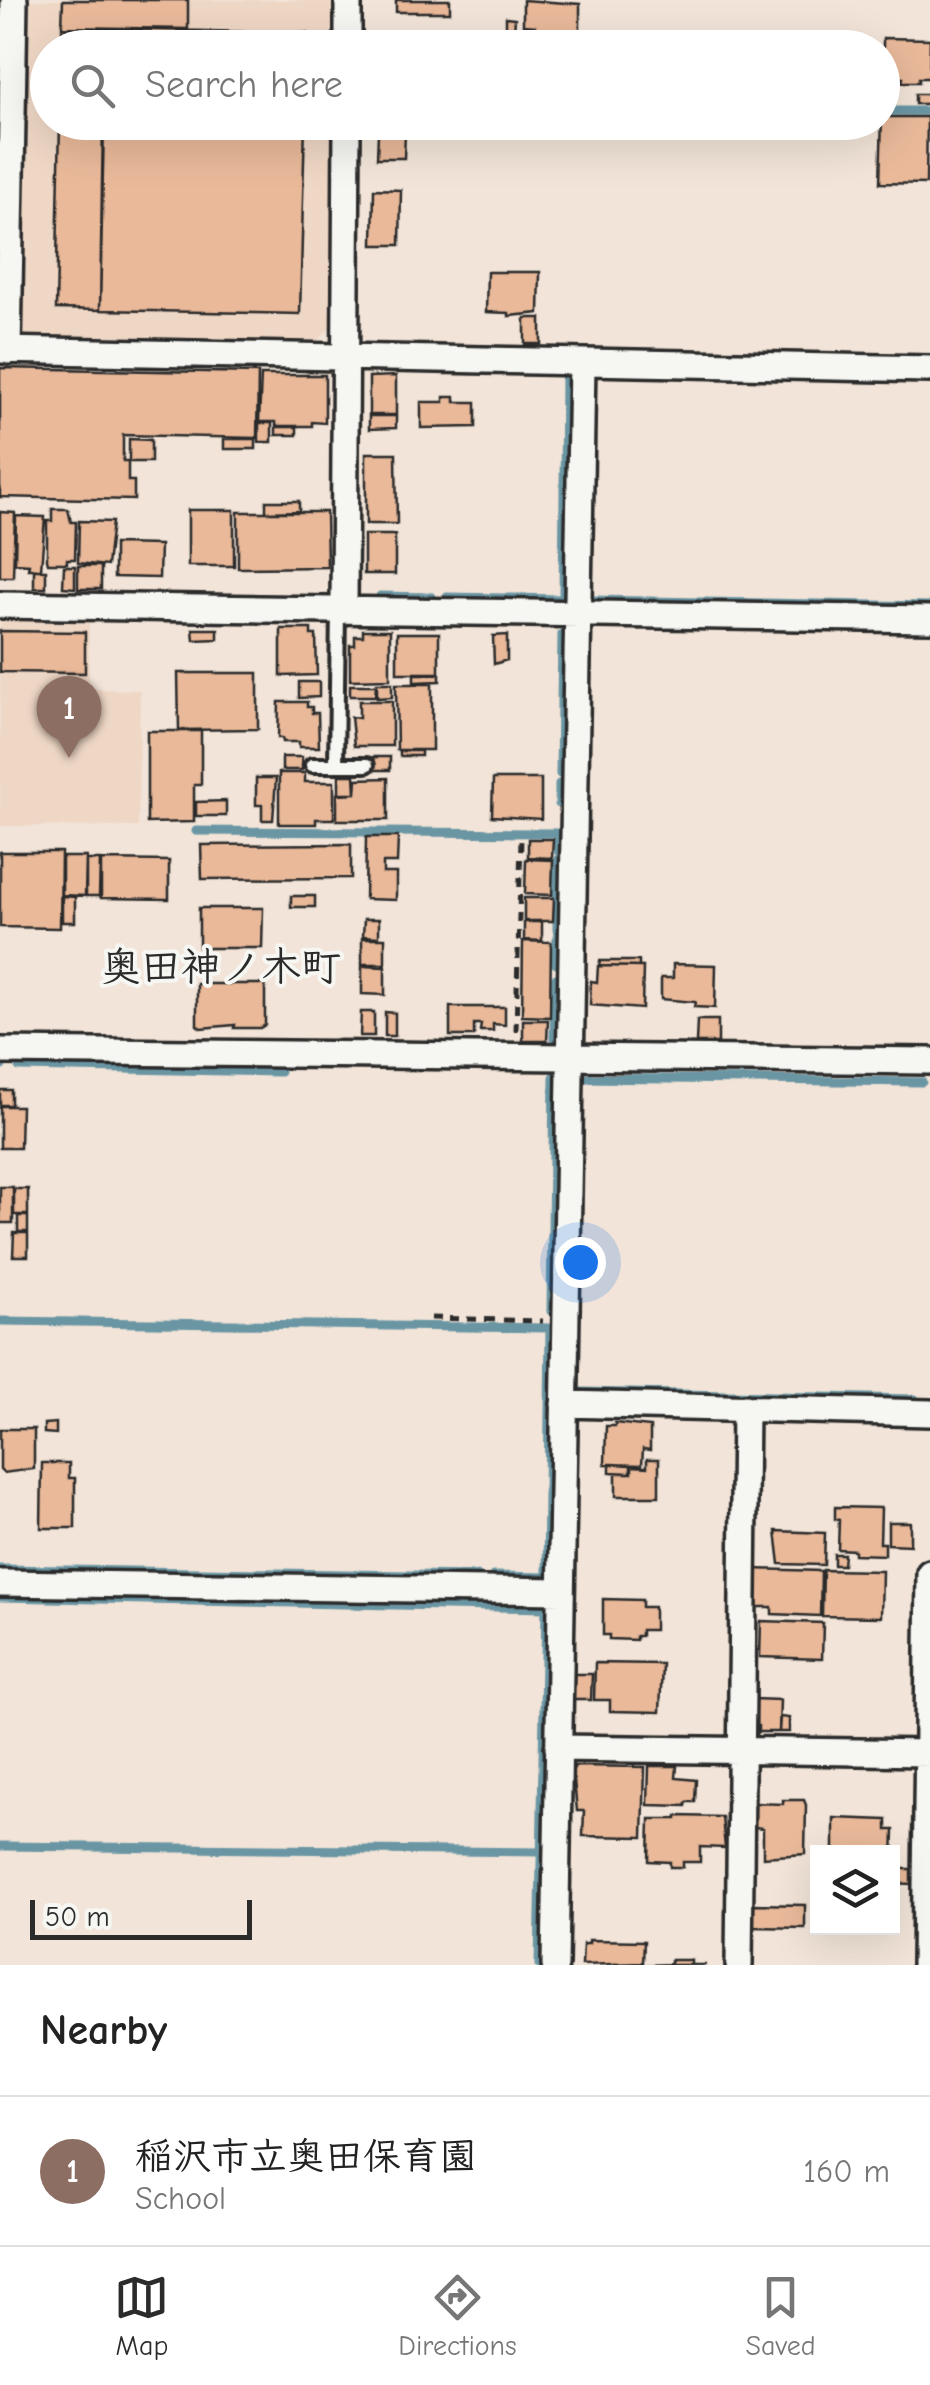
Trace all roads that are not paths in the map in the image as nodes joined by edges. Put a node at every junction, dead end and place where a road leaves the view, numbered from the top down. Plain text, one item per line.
1 (14, 0) edge
2 (348, 0) edge
3 (348, 30) edge
4 (6, 92) edge
5 (347, 140) edge
6 (5, 219) edge
7 (4, 350) edge
8 (345, 358) junction
9 (582, 363) junction
10 (930, 369) edge
11 (0, 605) edge
12 (341, 610) junction
13 (578, 614) junction
14 (930, 619) edge
15 (336, 764) junction
16 (312, 765) dead end
17 (367, 765) dead end
18 (0, 1051) edge
19 (570, 1059) junction
20 (930, 1061) edge
21 (564, 1404) junction
22 (745, 1408) junction
23 (930, 1413) edge
24 (930, 1573) edge
25 (0, 1582) edge
26 (561, 1591) junction
27 (558, 1748) junction
28 (742, 1750) junction
29 (929, 1753) edge
30 (555, 1965) edge
31 (739, 1965) edge
32 (924, 1965) edge

1 - 4 street
2 - 3 street
4 - 6 street
5 - 8 street
6 - 7 street
7 - 8 street
8 - 9 street
8 - 12 street
9 - 10 street
9 - 13 street
11 - 12 street
12 - 13 street
12 - 15 lane
13 - 14 street
13 - 19 street
15 - 16 lane
15 - 17 lane
18 - 19 street
19 - 20 street
19 - 21 street
21 - 22 street
21 - 26 street
22 - 23 street
22 - 28 street
24 - 29 street
25 - 26 street
26 - 27 street
27 - 28 street
27 - 30 street
28 - 29 street
28 - 31 street
29 - 32 street

